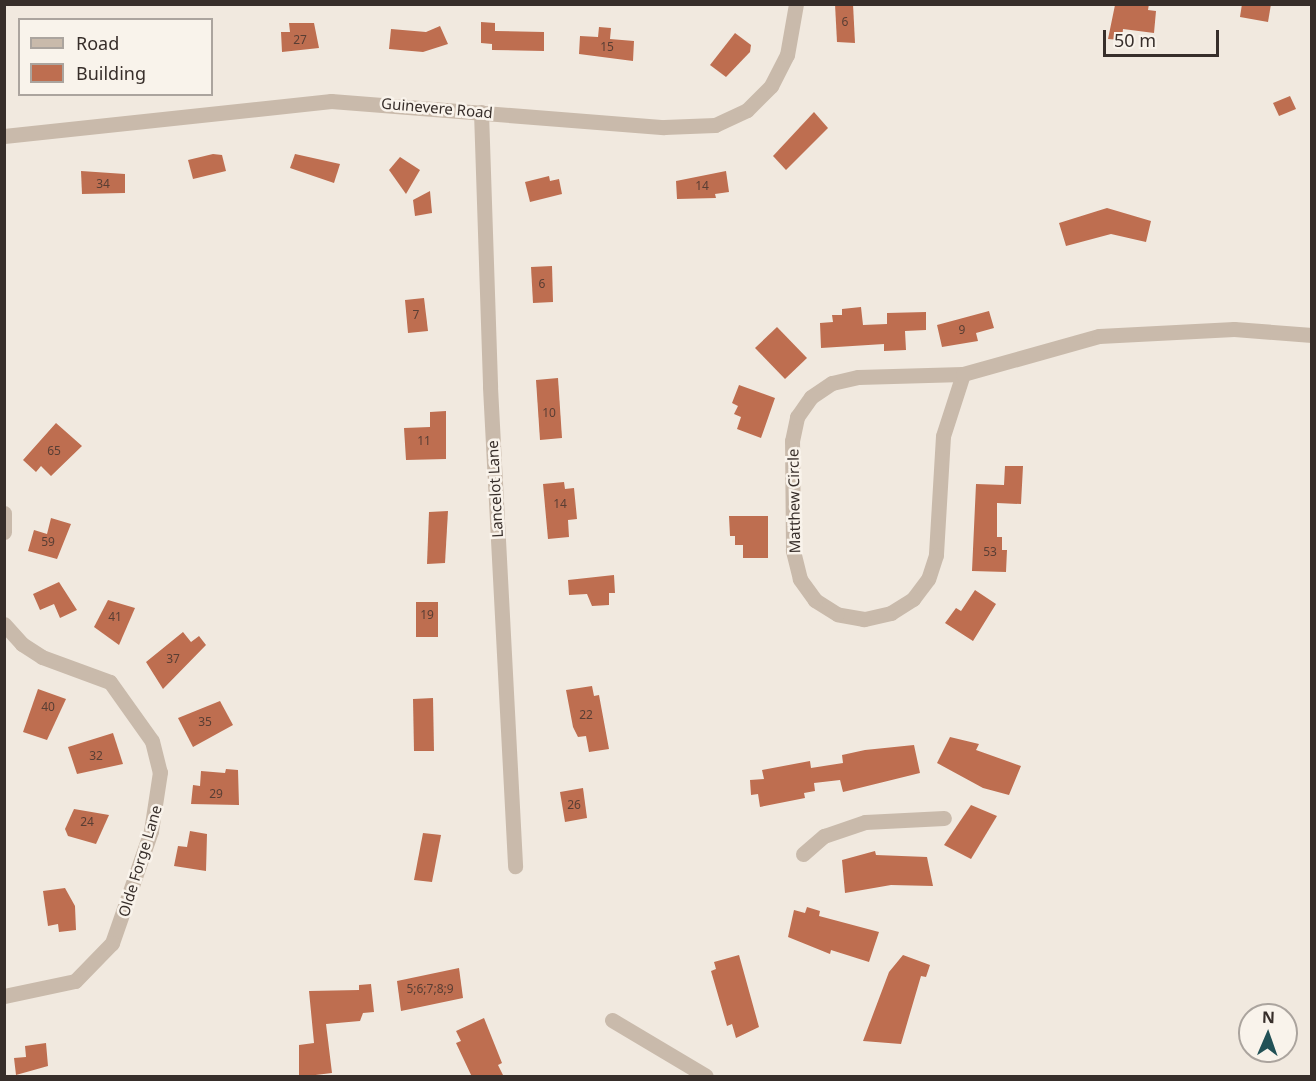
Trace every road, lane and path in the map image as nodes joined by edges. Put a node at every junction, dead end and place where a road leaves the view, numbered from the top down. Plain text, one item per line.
1 (796, 4) edge
2 (481, 112) junction
3 (4, 136) edge
4 (1311, 335) edge
5 (963, 374) junction
6 (4, 513) edge
7 (4, 532) edge
8 (4, 624) edge
9 (944, 818) dead end
10 (803, 854) dead end
11 (515, 866) dead end
12 (4, 996) edge
13 (612, 1020) dead end
14 (706, 1077) edge

1 - 2 street, Guinevere Road
2 - 3 street, Guinevere Road
2 - 11 street, Lancelot Lane
4 - 5 street, Matthew Circle
5 - 5 street, Matthew Circle
6 - 7 street
8 - 12 street, Olde Forge Lane
9 - 10 street
13 - 14 street

